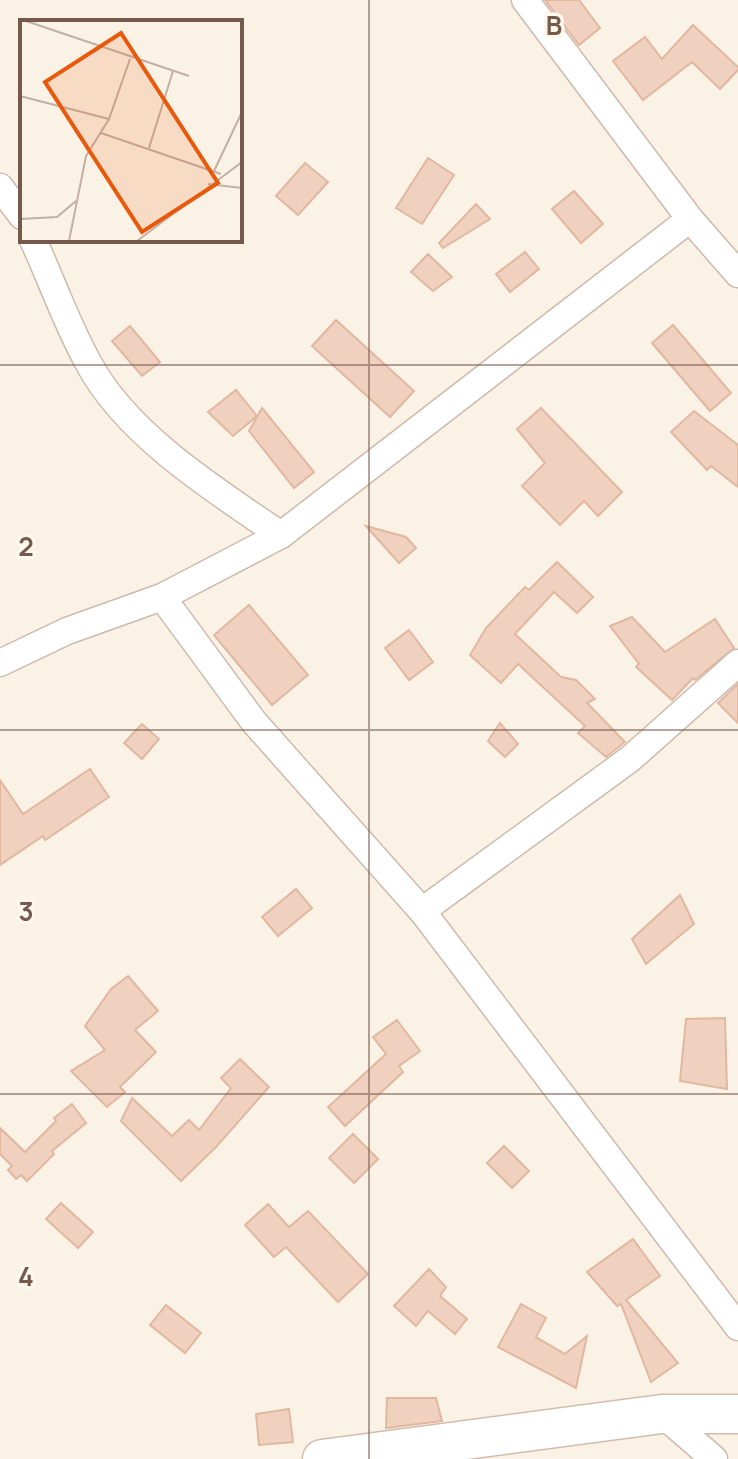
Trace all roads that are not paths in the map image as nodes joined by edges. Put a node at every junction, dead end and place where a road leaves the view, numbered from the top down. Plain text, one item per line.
1 (525, 0) edge
2 (0, 187) edge
3 (20, 213) edge
4 (690, 219) junction
5 (34, 242) edge
6 (738, 274) edge
7 (281, 535) junction
8 (162, 597) junction
9 (0, 663) edge
10 (738, 663) edge
11 (422, 911) junction
12 (738, 1327) edge
13 (662, 1414) junction
14 (738, 1414) edge
15 (322, 1459) edge
16 (714, 1459) edge

1 - 4 street
2 - 3 street
4 - 6 street
4 - 7 street
5 - 7 street
7 - 8 street
8 - 9 street
8 - 11 street
10 - 11 street
11 - 12 street
13 - 14 street
13 - 15 street
13 - 16 street

